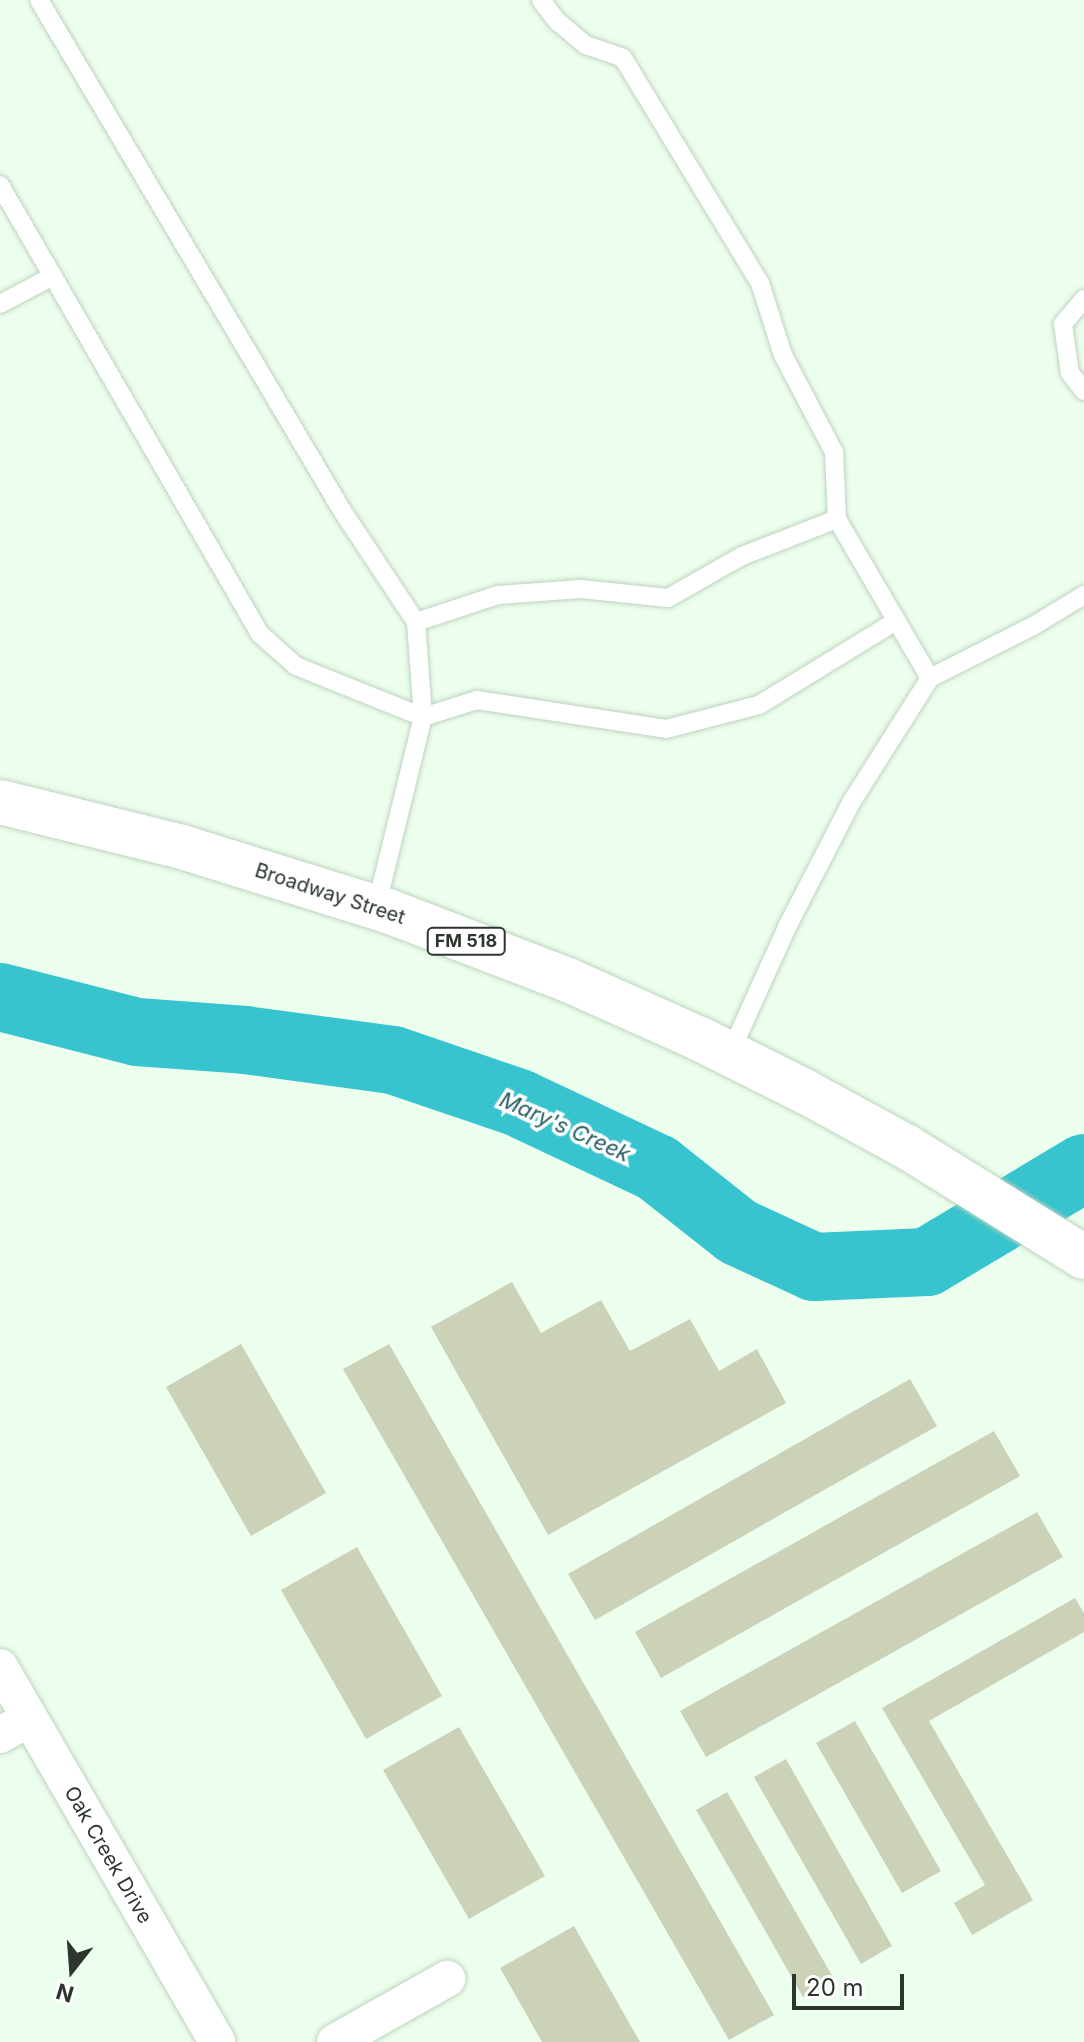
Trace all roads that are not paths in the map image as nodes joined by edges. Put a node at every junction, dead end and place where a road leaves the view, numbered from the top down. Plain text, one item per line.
1 (39, 0) edge
2 (541, 0) edge
3 (0, 185) edge
4 (53, 276) junction
5 (1084, 299) edge
6 (0, 304) edge
7 (1084, 391) edge
8 (837, 519) junction
9 (1084, 595) edge
10 (896, 621) junction
11 (416, 622) junction
12 (930, 678) junction
13 (423, 717) junction
14 (0, 802) edge
15 (376, 908) junction
16 (730, 1053) junction
17 (1084, 1257) edge
18 (0, 1667) edge
19 (15, 1727) edge
20 (447, 1979) dead end
21 (217, 2042) edge
22 (335, 2042) edge

1 - 11 lane
2 - 8 lane
3 - 4 lane
4 - 6 lane
4 - 13 lane
5 - 7 lane
8 - 10 lane
8 - 11 lane
9 - 12 lane
10 - 12 lane
10 - 13 lane
11 - 13 lane
12 - 16 lane
13 - 15 lane
14 - 15 main road, Broadway Street / FM 518
15 - 16 main road, Broadway Street / FM 518
16 - 17 main road, Broadway Street / FM 518
18 - 19 street, Oak Creek Drive
19 - 21 street, Oak Creek Drive
20 - 22 street

